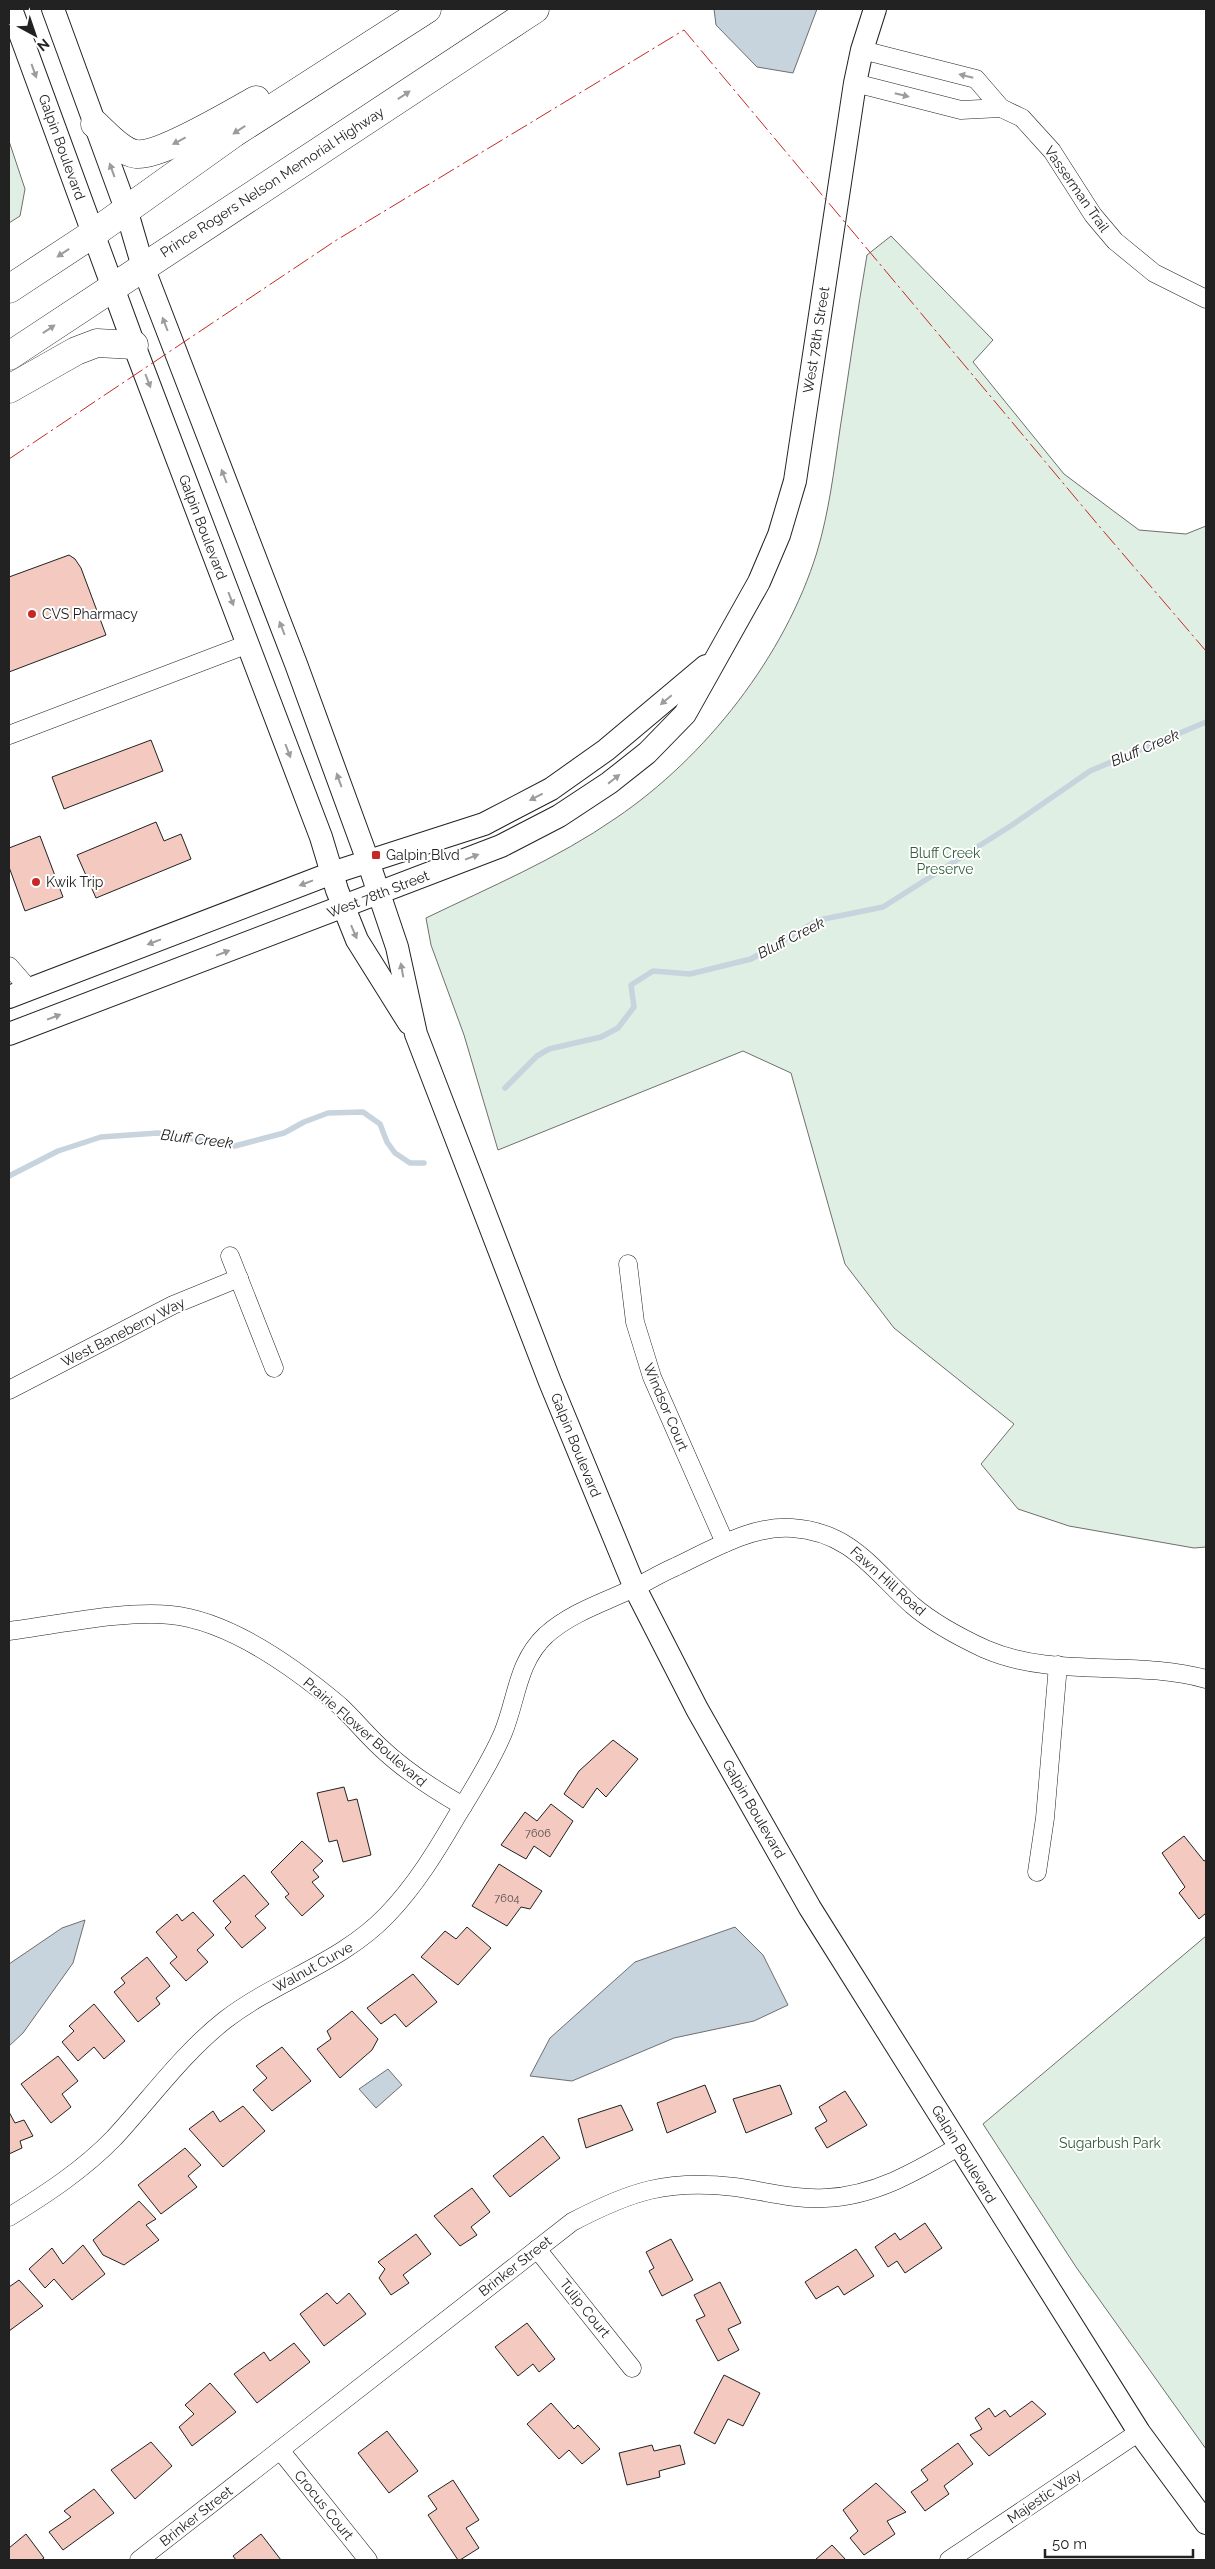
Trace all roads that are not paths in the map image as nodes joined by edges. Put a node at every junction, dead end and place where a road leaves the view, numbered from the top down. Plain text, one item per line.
1 (11, 9) edge
2 (53, 9) edge
3 (535, 9) edge
4 (875, 9) edge
5 (418, 15) edge
6 (862, 50) junction
7 (855, 83) junction
8 (1001, 108) junction
9 (95, 124) junction
10 (126, 209) junction
11 (94, 232) junction
12 (143, 267) junction
13 (114, 286) junction
14 (9, 289) edge
15 (1206, 299) edge
16 (134, 345) junction
17 (9, 356) edge
18 (9, 389) edge
19 (248, 644) junction
20 (716, 658) junction
21 (9, 735) edge
22 (368, 861) junction
23 (332, 873) junction
24 (378, 894) junction
25 (344, 907) junction
26 (9, 966) edge
27 (30, 990) junction
28 (9, 997) edge
29 (9, 1034) edge
30 (416, 1034) junction
31 (230, 1256) dead end
32 (628, 1264) dead end
33 (239, 1278) junction
34 (274, 1368) dead end
35 (9, 1390) edge
36 (725, 1543) junction
37 (635, 1588) junction
38 (9, 1631) edge
39 (1058, 1665) junction
40 (1206, 1680) edge
41 (463, 1806) junction
42 (1037, 1872) dead end
43 (958, 2147) junction
44 (9, 2217) edge
45 (537, 2249) junction
46 (632, 2368) dead end
47 (1139, 2432) junction
48 (280, 2450) junction
49 (1206, 2523) edge
50 (139, 2560) edge
51 (368, 2560) edge
52 (949, 2560) edge

1 -> 11 street, Galpin Boulevard
2 - 9 street, Galpin Boulevard
12 -> 3 main road, Prince Rogers Nelson Memorial Highway
4 - 6 street, West 78th Street
5 -> 9 main road
5 -> 10 main road
6 - 7 street, West 78th Street
8 -> 6 street, Vasserman Trail
7 -> 8 street, Vasserman Trail
7 - 20 street, West 78th Street
8 - 15 street, Vasserman Trail
10 -> 9 street, Galpin Boulevard
10 - 11 main road
10 - 12 street, Galpin Boulevard
11 - 13 street, Galpin Boulevard
11 -> 14 main road
12 - 13 main road, Prince Rogers Nelson Memorial Highway
22 -> 12 street, Galpin Boulevard
13 - 16 street, Galpin Boulevard
17 -> 13 main road, Prince Rogers Nelson Memorial Highway
16 - 18 main road
16 -> 19 street, Galpin Boulevard
19 - 21 street
19 -> 23 street, Galpin Boulevard
20 -> 22 street, West 78th Street
24 -> 20 street, West 78th Street
22 - 23 street, West 78th Street
22 - 24 street, Galpin Boulevard
23 - 25 street, Galpin Boulevard
23 -> 27 street, West 78th Street
24 - 25 street, West 78th Street
30 -> 24 street, Galpin Boulevard
29 -> 25 street, West 78th Street
25 -> 30 street, Galpin Boulevard
26 - 27 street
27 - 28 street, West 78th Street
30 - 37 street, Galpin Boulevard
31 - 33 street
32 - 36 street, Windsor Court
33 - 34 street
33 - 35 street, West Baneberry Way
36 - 37 street, Fawn Hill Road
36 - 39 street, Fawn Hill Road
37 - 41 street, Walnut Curve
37 - 43 street, Galpin Boulevard
38 - 41 street, Prairie Flower Boulevard
39 - 40 street, Fawn Hill Road
39 - 42 street
41 - 44 street, Walnut Curve
43 - 45 street, Brinker Street
43 - 47 street, Galpin Boulevard
45 - 46 street, Tulip Court
45 - 48 street, Brinker Street
47 - 49 street, Galpin Boulevard
47 - 52 street, Majestic Way
48 - 50 street, Brinker Street
48 - 51 street, Crocus Court

